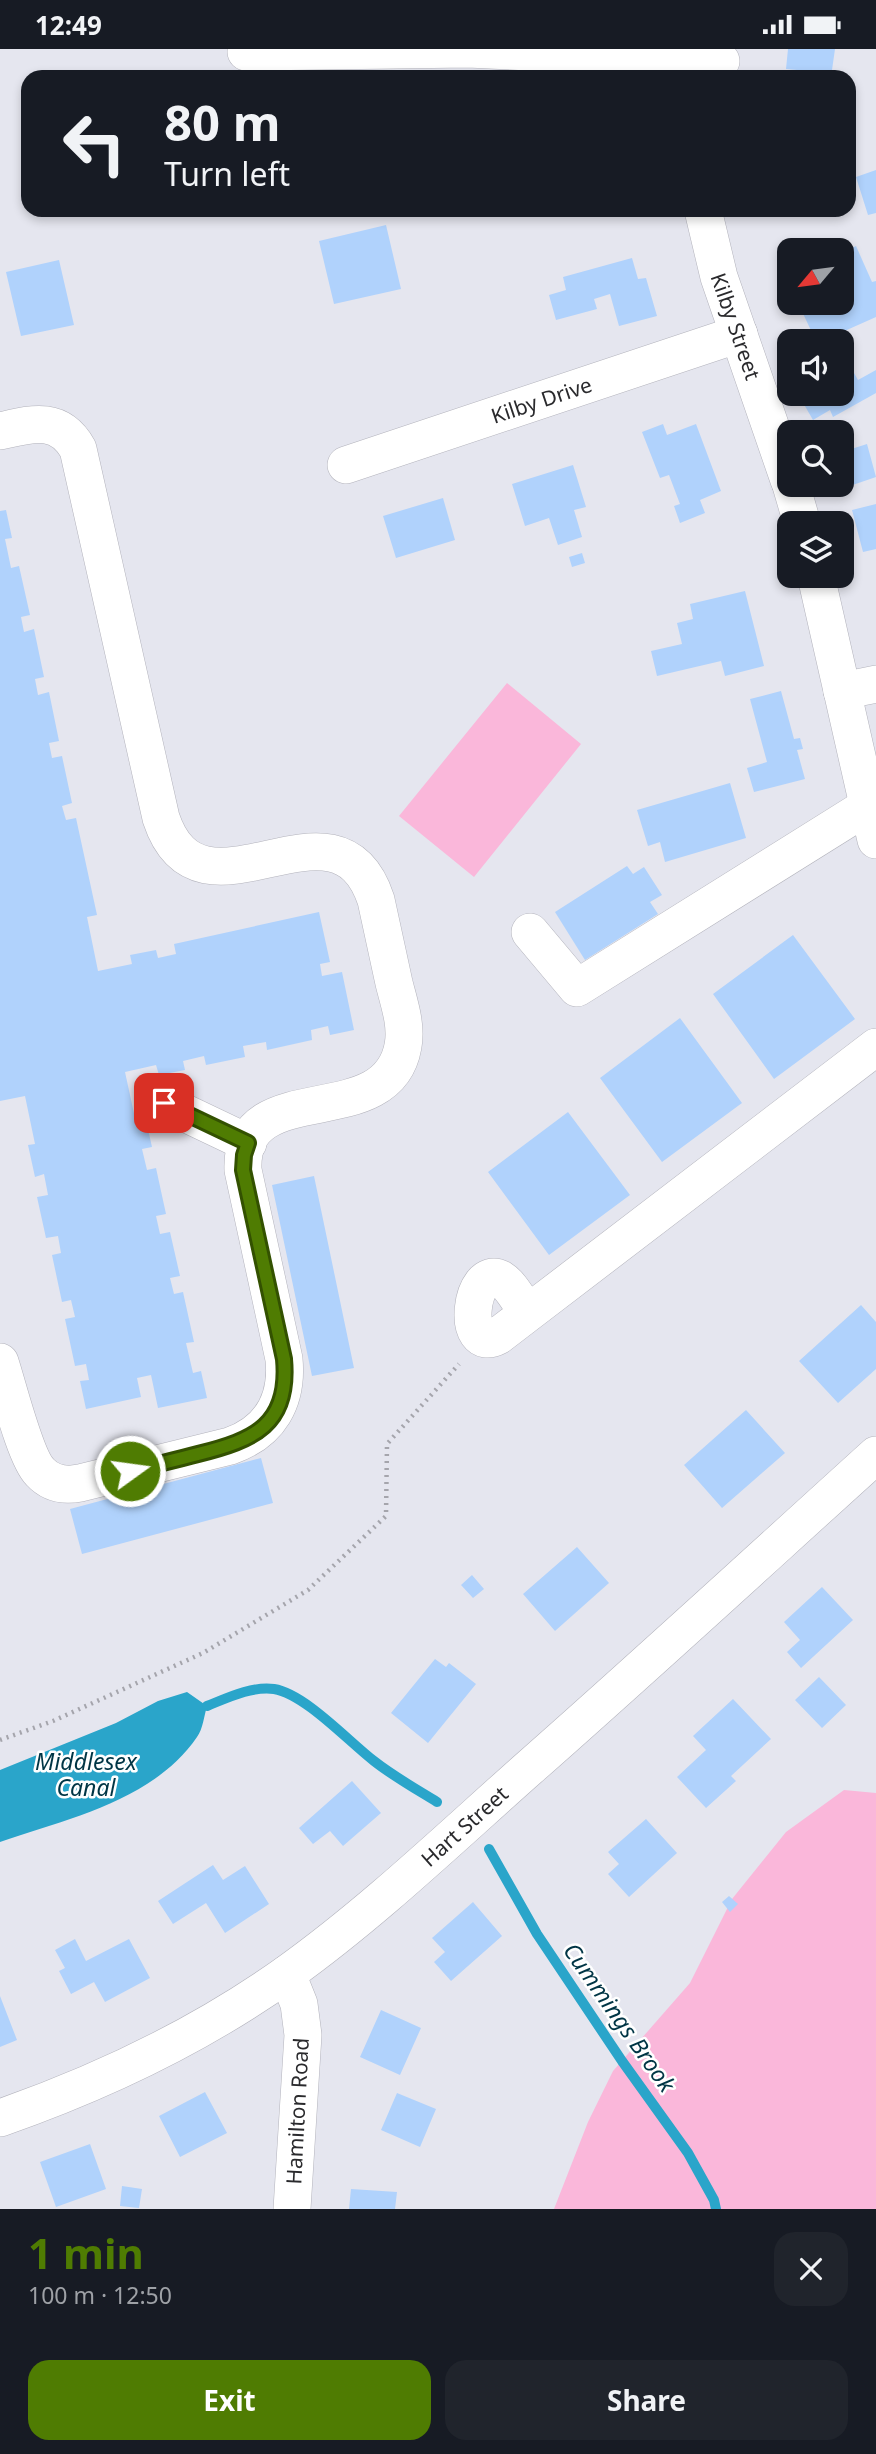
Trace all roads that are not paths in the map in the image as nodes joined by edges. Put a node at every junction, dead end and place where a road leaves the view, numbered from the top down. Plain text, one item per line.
1 (246, 53) dead end
2 (721, 62) edge
3 (705, 217) edge
4 (739, 334) junction
5 (0, 431) edge
6 (777, 444) edge
7 (346, 465) dead end
8 (821, 588) edge
9 (859, 687) edge
10 (872, 823) edge
11 (530, 932) dead end
12 (876, 1047) edge
13 (164, 1103) dead end
14 (248, 1143) junction
15 (528, 1313) junction
16 (0, 1362) edge
17 (876, 1455) edge
18 (287, 1974) junction
19 (0, 2118) edge
20 (292, 2209) edge

1 - 2 street
3 - 4 street, Kilby Street
4 - 6 street, Kilby Street
4 - 7 street, Kilby Drive
5 - 14 street
8 - 9 street
9 - 10 street
10 - 11 street
12 - 15 street
13 - 14 street
14 - 16 street
15 - 15 street
17 - 18 street, Hart Street
18 - 19 street, Hart Street
18 - 20 street, Hamilton Road

